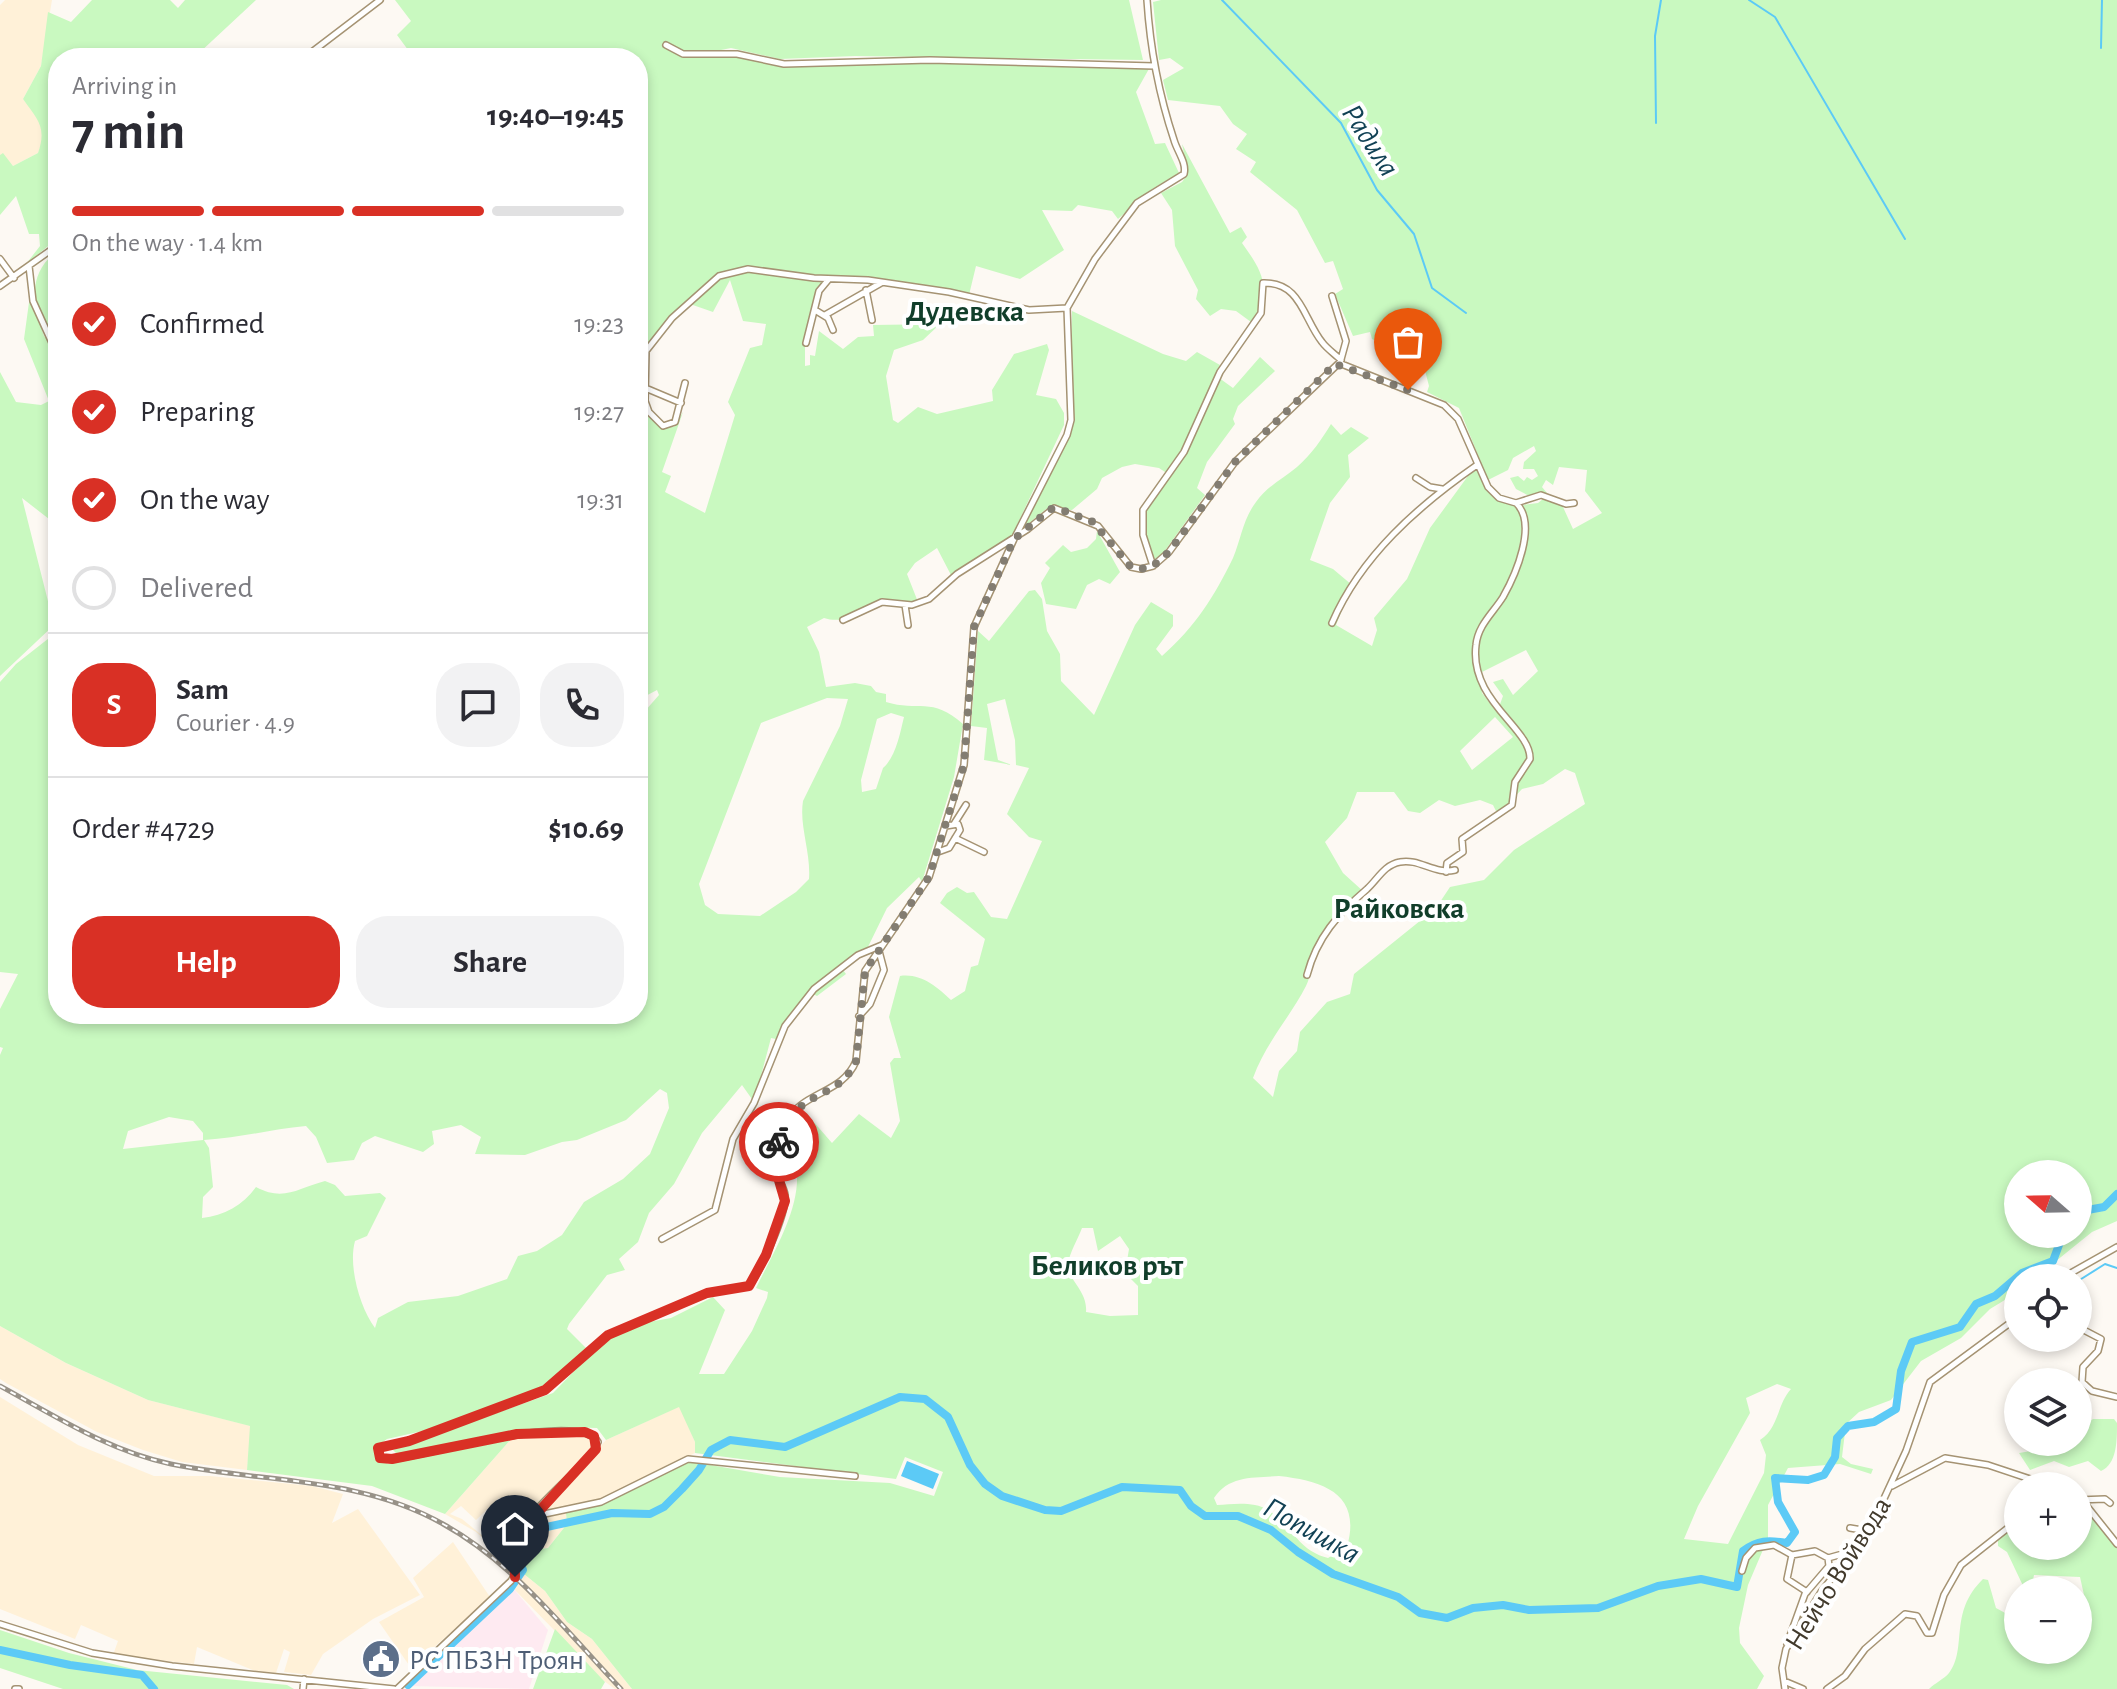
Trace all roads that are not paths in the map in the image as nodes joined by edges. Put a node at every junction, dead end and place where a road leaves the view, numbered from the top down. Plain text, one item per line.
1 (380, 0) edge
2 (1147, 0) edge
3 (666, 45) dead end
4 (317, 48) edge
5 (1155, 66) junction
6 (48, 252) edge
7 (0, 259) edge
8 (29, 266) junction
9 (14, 278) junction
10 (830, 279) junction
11 (882, 282) junction
12 (0, 286) edge
13 (867, 289) junction
14 (1332, 296) dead end
15 (1067, 308) junction
16 (815, 310) junction
17 (825, 315) junction
18 (872, 320) dead end
19 (833, 330) dead end
20 (48, 334) edge
21 (806, 343) dead end
22 (648, 348) edge
23 (1340, 362) junction
24 (685, 383) dead end
25 (648, 389) edge
26 (681, 403) junction
27 (648, 408) edge
28 (1477, 465) junction
29 (1416, 478) dead end
30 (1443, 489) junction
31 (1516, 503) junction
32 (1574, 503) dead end
33 (1014, 539) junction
34 (1153, 566) junction
35 (905, 605) junction
36 (843, 620) dead end
37 (1332, 623) dead end
38 (908, 625) dead end
39 (966, 805) dead end
40 (954, 824) junction
41 (946, 826) junction
42 (955, 838) junction
43 (938, 852) junction
44 (984, 852) dead end
45 (1455, 870) dead end
46 (1446, 872) junction
47 (881, 948) junction
48 (1307, 975) dead end
49 (859, 1016) junction
50 (662, 1239) dead end
51 (2117, 1247) edge
52 (2085, 1264) edge
53 (2004, 1328) edge
54 (2092, 1334) edge
55 (2117, 1397) edge
56 (2009, 1472) edge
57 (855, 1476) dead end
58 (1891, 1486) junction
59 (2092, 1500) edge
60 (2110, 1503) dead end
61 (2092, 1509) edge
62 (534, 1516) junction
63 (1850, 1528) dead end
64 (1869, 1531) junction
65 (2004, 1531) edge
66 (2117, 1544) edge
67 (1857, 1548) junction
68 (1792, 1555) junction
69 (1828, 1558) junction
70 (1742, 1571) dead end
71 (1807, 1592) junction
72 (0, 1624) edge
73 (1786, 1649) junction
74 (304, 1679) junction
75 (1784, 1681) junction
76 (303, 1689) edge
77 (396, 1689) edge
78 (1785, 1689) edge
79 (1803, 1689) edge
80 (1827, 1689) edge

1 - 4 street
2 - 5 street
3 - 5 street
5 - 15 street
6 - 8 street
7 - 9 street
8 - 9 street
8 - 20 street
9 - 12 street
10 - 11 street
10 - 16 street
10 - 22 street
11 - 13 street
11 - 15 street
13 - 17 street
13 - 18 street
14 - 23 street
15 - 33 street
16 - 17 street
16 - 21 street
17 - 19 street
23 - 28 street
23 - 34 street
23 - 34 street
24 - 26 street
25 - 26 street
26 - 27 street
28 - 30 street
28 - 31 street
29 - 30 street
30 - 37 street
31 - 32 street
31 - 46 street
33 - 34 street
33 - 35 street
33 - 41 street
35 - 36 street
35 - 38 street
39 - 40 street
40 - 41 street
40 - 42 street
41 - 43 street
42 - 43 street
42 - 44 street
43 - 47 street
45 - 46 street
46 - 48 street
47 - 49 street
47 - 49 street
47 - 50 street
49 - 62 street
51 - 52 street
53 - 58 street, Нейчо Войвода
54 - 55 street
56 - 58 street
57 - 62 street
58 - 64 street, Нейчо Войвода
59 - 60 street
61 - 66 street
62 - 77 street
63 - 64 street
64 - 67 street, Нейчо Войвода
65 - 80 street
67 - 69 street
67 - 73 street, Нейчо Войвода
68 - 69 street
68 - 70 street
68 - 71 street
69 - 71 street
71 - 73 street
72 - 74 street
73 - 75 street, Нейчо Войвода
74 - 76 street
74 - 77 street
75 - 78 street, Нейчо Войвода
75 - 79 street

